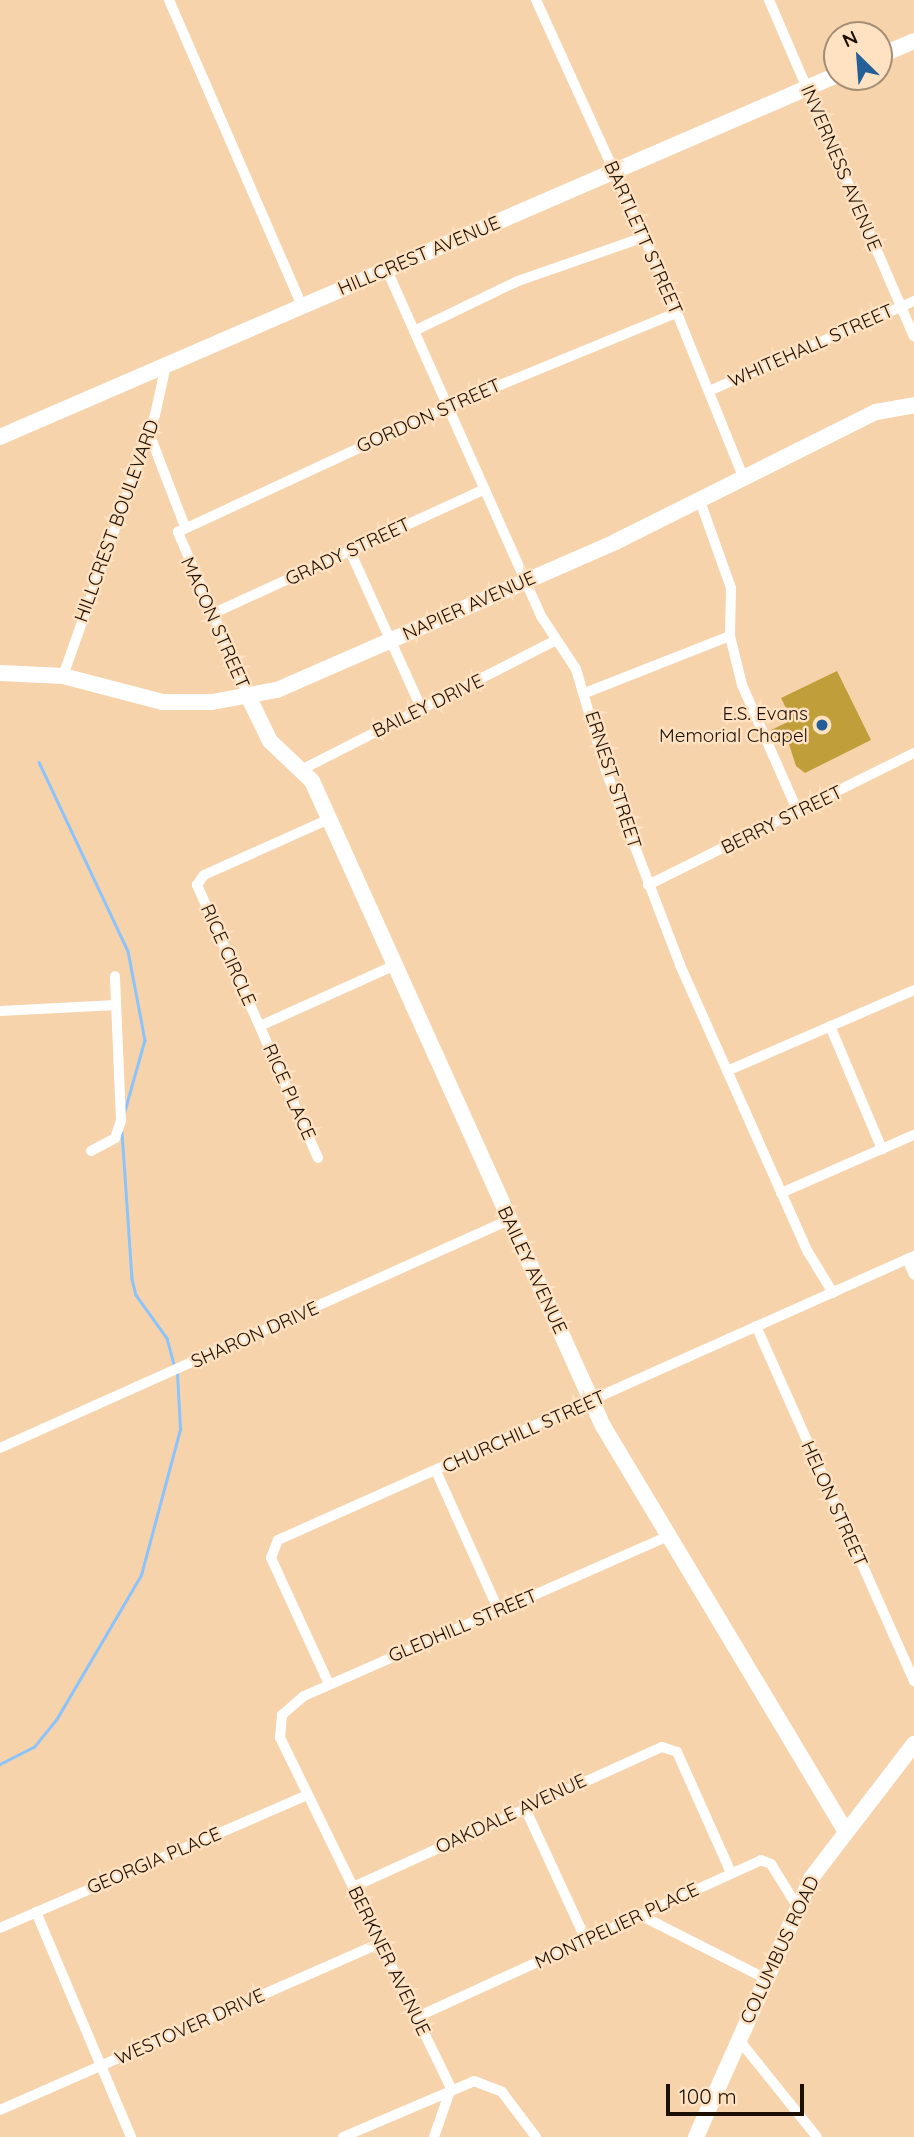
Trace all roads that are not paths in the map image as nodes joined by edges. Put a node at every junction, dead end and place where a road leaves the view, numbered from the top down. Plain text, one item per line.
1 (169, 0) edge
2 (536, 0) edge
3 (769, 0) edge
4 (914, 41) edge
5 (893, 50) edge
6 (823, 81) edge
7 (807, 88) junction
8 (613, 171) junction
9 (644, 237) junction
10 (387, 270) junction
11 (914, 301) edge
12 (302, 306) junction
13 (901, 307) junction
14 (676, 313) junction
15 (414, 331) junction
16 (914, 336) edge
17 (166, 365) junction
18 (709, 391) junction
19 (914, 405) edge
20 (449, 406) junction
21 (149, 433) junction
22 (0, 437) edge
23 (744, 479) junction
24 (485, 489) junction
25 (700, 501) junction
26 (185, 527) junction
27 (350, 551) junction
28 (527, 581) junction
29 (212, 614) junction
30 (730, 636) junction
31 (391, 641) junction
32 (554, 641) junction
33 (0, 673) edge
34 (62, 676) junction
35 (585, 693) junction
36 (248, 698) junction
37 (422, 710) junction
38 (914, 753) edge
39 (303, 769) junction
40 (798, 812) junction
41 (330, 819) junction
42 (649, 886) junction
43 (395, 965) junction
44 (115, 976) dead end
45 (914, 990) edge
46 (116, 1005) junction
47 (0, 1011) edge
48 (260, 1026) junction
49 (830, 1026) junction
50 (727, 1071) junction
51 (914, 1135) edge
52 (882, 1149) junction
53 (91, 1151) dead end
54 (318, 1158) dead end
55 (781, 1193) junction
56 (509, 1220) junction
57 (911, 1257) edge
58 (914, 1275) edge
59 (833, 1293) junction
60 (756, 1326) junction
61 (593, 1401) junction
62 (0, 1448) edge
63 (436, 1471) junction
64 (668, 1536) junction
65 (499, 1611) junction
66 (914, 1681) edge
67 (329, 1684) junction
68 (279, 1734) joint
69 (911, 1755) edge
70 (307, 1795) junction
71 (525, 1808) junction
72 (845, 1830) junction
73 (731, 1873) junction
74 (353, 1886) junction
75 (797, 1906) junction
76 (36, 1912) junction
77 (640, 1915) junction
78 (0, 1928) edge
79 (586, 1940) junction
80 (380, 1943) junction
81 (764, 1978) junction
82 (417, 2017) junction
83 (739, 2040) junction
84 (101, 2066) junction
85 (451, 2088) junction
86 (0, 2110) edge
87 (131, 2137) edge
88 (343, 2137) edge
89 (434, 2137) edge
90 (536, 2137) edge
91 (696, 2137) edge
92 (817, 2137) edge

1 - 12 street
2 - 8 street, BARTLETT STREET
3 - 7 street, INVERNESS AVENUE
4 - 5 street
6 - 7 street, HILLCREST AVENUE
7 - 8 street, HILLCREST AVENUE
7 - 13 street, INVERNESS AVENUE
8 - 9 street, BARTLETT STREET
8 - 10 street, HILLCREST AVENUE
9 - 14 street, BARTLETT STREET
9 - 15 street
10 - 12 street, HILLCREST AVENUE
10 - 15 street, ERNEST STREET
11 - 13 street, WHITEHALL STREET
12 - 17 street, HILLCREST AVENUE
13 - 16 street, INVERNESS AVENUE
13 - 18 street, WHITEHALL STREET
14 - 18 street, BARTLETT STREET
14 - 20 street, GORDON STREET
15 - 20 street, ERNEST STREET
17 - 21 street, HILLCREST BOULEVARD
17 - 22 street, HILLCREST AVENUE
18 - 23 street, BARTLETT STREET
19 - 23 street, NAPIER AVENUE
20 - 24 street, ERNEST STREET
20 - 26 street, GORDON STREET
21 - 26 street, MACON STREET
21 - 34 street, HILLCREST BOULEVARD
23 - 25 street, NAPIER AVENUE
24 - 27 street, GRADY STREET
24 - 28 street, ERNEST STREET
25 - 28 street, NAPIER AVENUE
25 - 30 street
26 - 29 street, MACON STREET
27 - 29 street, GRADY STREET
27 - 31 street
28 - 31 street, NAPIER AVENUE
28 - 32 street, ERNEST STREET
29 - 36 street, MACON STREET
30 - 35 street
30 - 40 street
31 - 36 street, NAPIER AVENUE
31 - 37 street
32 - 35 street, ERNEST STREET
32 - 37 street, BAILEY DRIVE
33 - 34 street, NAPIER AVENUE
34 - 36 street, NAPIER AVENUE
35 - 42 street, ERNEST STREET
36 - 39 street, BAILEY AVENUE
37 - 39 street, BAILEY DRIVE
38 - 40 street, BERRY STREET
39 - 41 street, BAILEY AVENUE
40 - 42 street, BERRY STREET
41 - 43 street, BAILEY AVENUE
41 - 48 street, RICE CIRCLE
42 - 50 street, ERNEST STREET
43 - 48 street, RICE CIRCLE
43 - 56 street, BAILEY AVENUE
44 - 46 street
45 - 49 street
46 - 47 street
46 - 53 street
48 - 54 street, RICE PLACE
49 - 50 street
49 - 52 street
50 - 55 street, ERNEST STREET
51 - 52 street
52 - 55 street
55 - 59 street, ERNEST STREET
56 - 61 street, BAILEY AVENUE
56 - 62 street, SHARON DRIVE
57 - 58 street
57 - 59 street, CHURCHILL STREET
59 - 60 street, CHURCHILL STREET
60 - 61 street, CHURCHILL STREET
60 - 66 street, HELON STREET
61 - 63 street, CHURCHILL STREET
61 - 64 street, BAILEY AVENUE
63 - 65 street
63 - 67 street, CHURCHILL STREET
64 - 65 street, GLEDHILL STREET
64 - 72 street, BAILEY AVENUE
65 - 67 street, GLEDHILL STREET
67 - 68 street, GLEDHILL STREET
68 - 70 street, BERKNER AVENUE
69 - 72 street, COLUMBUS ROAD
70 - 74 street, BERKNER AVENUE
70 - 76 street, GEORGIA PLACE
71 - 73 street, OAKDALE AVENUE
71 - 74 street, OAKDALE AVENUE
71 - 79 street
72 - 75 street, COLUMBUS ROAD
73 - 75 street, MONTPELIER PLACE
73 - 77 street, MONTPELIER PLACE
74 - 80 street, BERKNER AVENUE
75 - 81 street, COLUMBUS ROAD
76 - 78 street, GEORGIA PLACE
76 - 84 street
77 - 79 street, MONTPELIER PLACE
77 - 81 street
79 - 82 street, MONTPELIER PLACE
80 - 82 street, BERKNER AVENUE
80 - 84 street, WESTOVER DRIVE
81 - 83 street, COLUMBUS ROAD
82 - 85 street, BERKNER AVENUE
83 - 91 street, COLUMBUS ROAD
83 - 92 street
84 - 86 street, WESTOVER DRIVE
84 - 87 street
85 - 88 street
85 - 89 street
85 - 90 street

